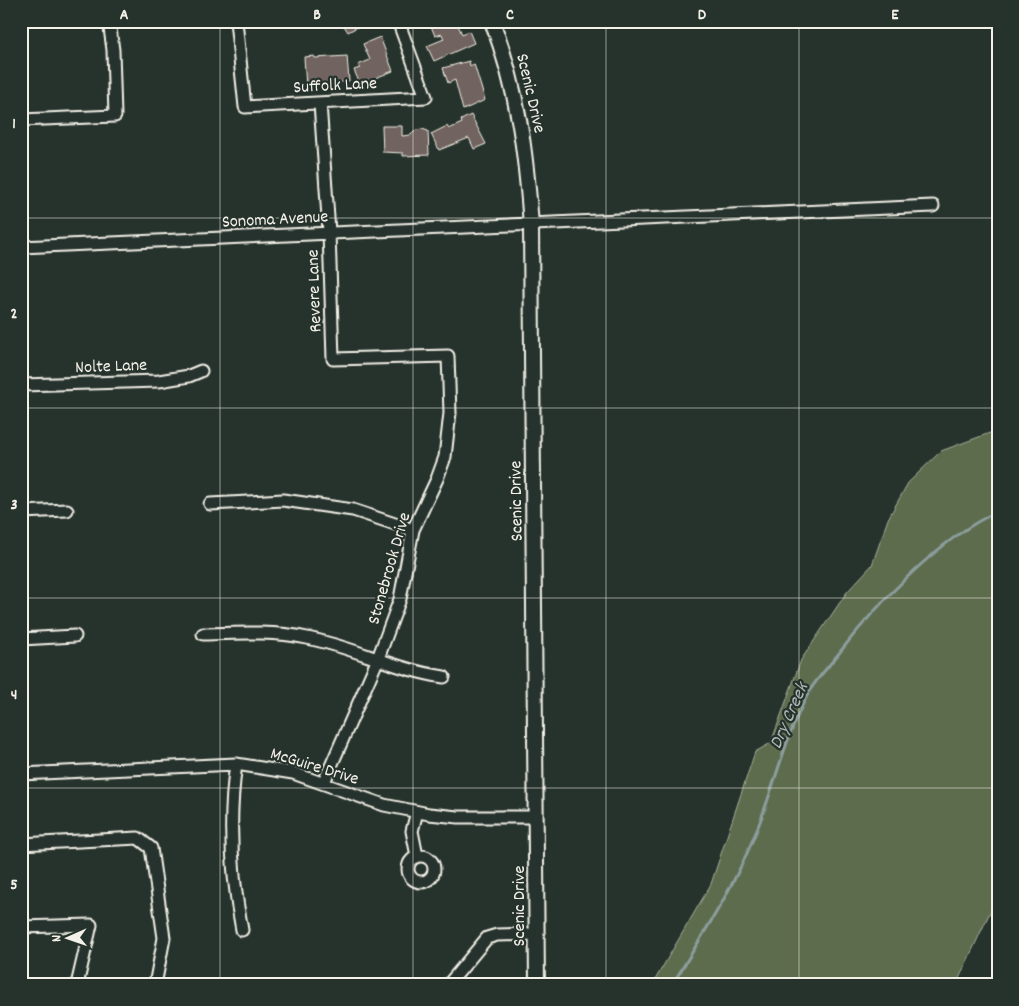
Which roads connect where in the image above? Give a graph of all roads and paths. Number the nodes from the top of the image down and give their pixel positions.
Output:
1 (109, 21) edge
2 (236, 21) edge
3 (398, 21) edge
4 (492, 21) edge
5 (320, 103) junction
6 (21, 120) edge
7 (933, 206) dead end
8 (531, 226) junction
9 (329, 232) junction
10 (21, 247) edge
11 (448, 356) joint
12 (201, 372) dead end
13 (21, 385) edge
14 (210, 504) dead end
15 (67, 510) dead end
16 (21, 512) edge
17 (413, 530) junction
18 (203, 634) dead end
19 (75, 636) dead end
20 (21, 639) edge
21 (377, 661) junction
22 (444, 677) dead end
23 (236, 764) junction
24 (21, 774) edge
25 (324, 782) junction
26 (417, 812) junction
27 (536, 817) junction
28 (21, 844) edge
29 (417, 856) dead end
30 (21, 928) edge
31 (242, 930) dead end
32 (538, 934) junction
33 (78, 985) edge
34 (155, 985) edge
35 (448, 985) edge
36 (537, 985) edge

1 - 6 street
2 - 5 street, Suffolk Lane
3 - 5 street, Suffolk Lane
4 - 8 main road, Scenic Drive
5 - 9 street, Revere Lane
7 - 8 street, Sonoma Avenue
8 - 9 street, Sonoma Avenue
8 - 27 main road, Scenic Drive
9 - 10 street, Sonoma Avenue
9 - 11 street, Revere Lane
11 - 17 street, Stonebrook Drive
12 - 13 street, Nolte Lane
14 - 17 street
15 - 16 street
17 - 21 street, Stonebrook Drive
18 - 21 street
19 - 20 street
21 - 22 street
21 - 25 street, Stonebrook Drive
23 - 24 street, McGuire Drive
23 - 25 street, McGuire Drive
23 - 31 street
25 - 26 street, McGuire Drive
26 - 27 street, McGuire Drive
26 - 29 street
27 - 32 main road, Scenic Drive
28 - 34 street
30 - 33 street
32 - 35 street
32 - 36 main road, Scenic Drive

